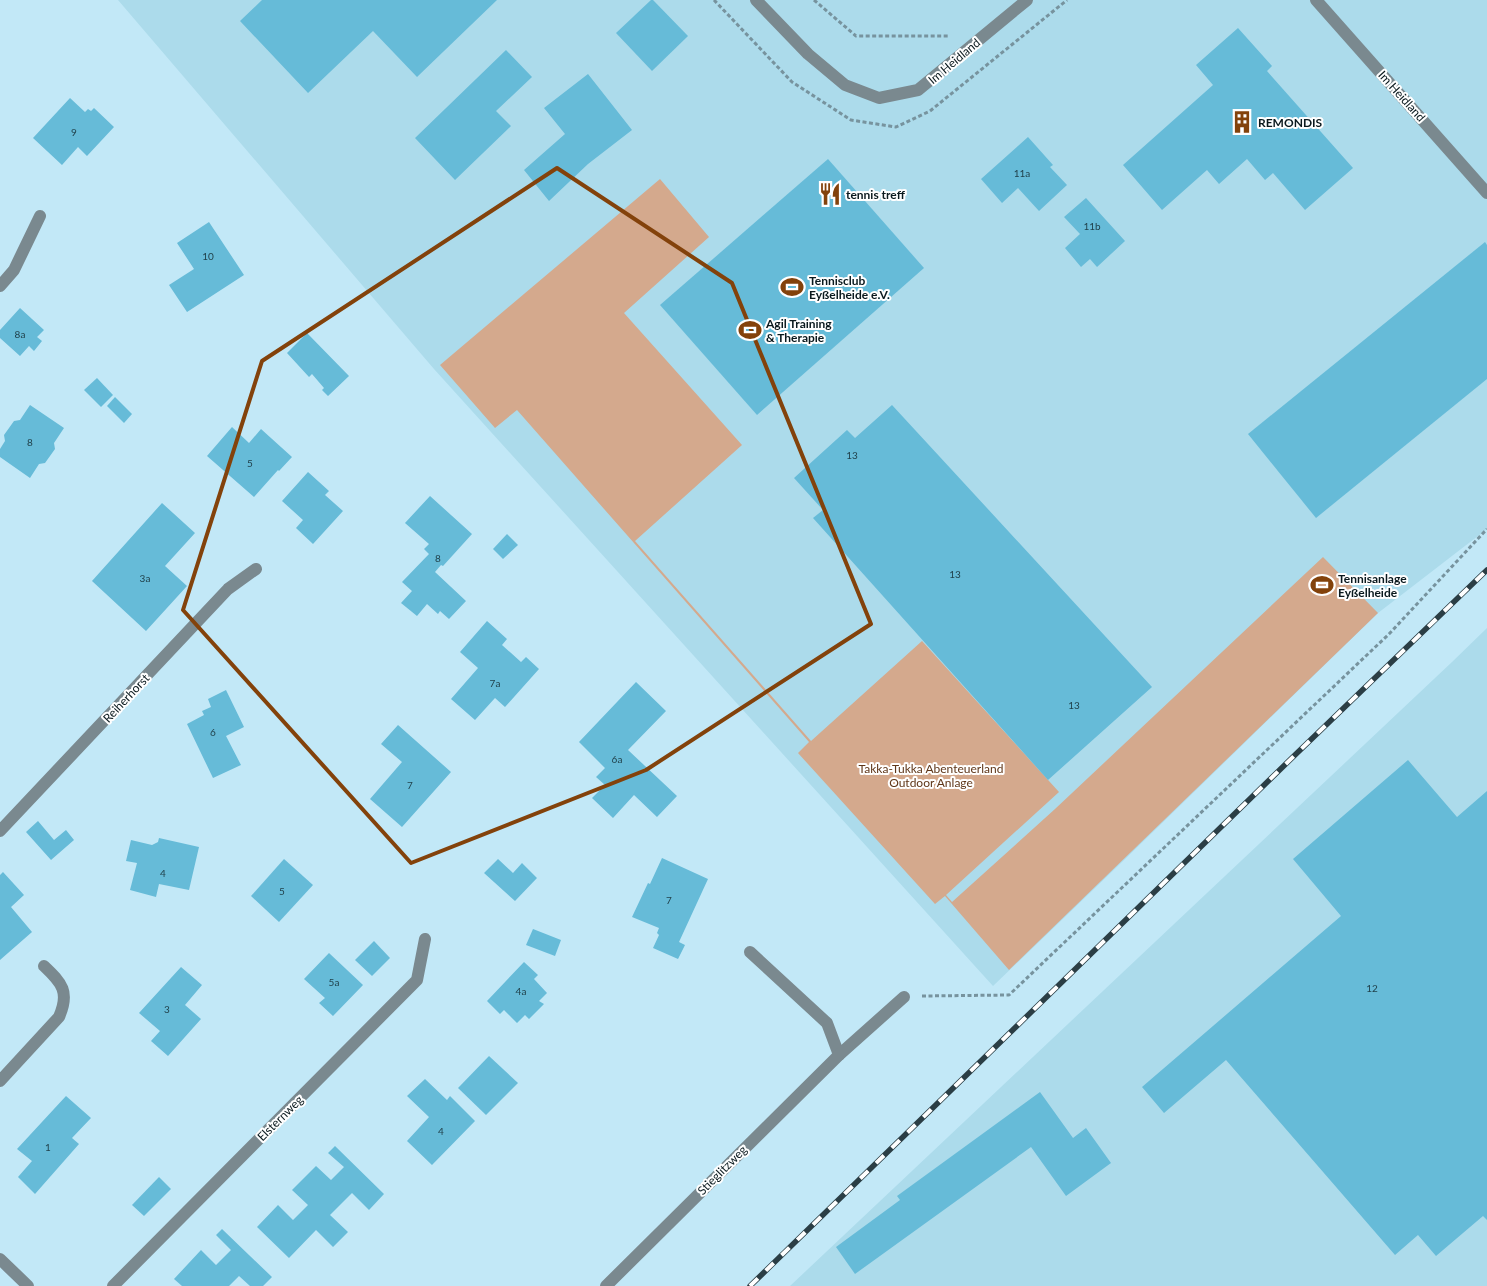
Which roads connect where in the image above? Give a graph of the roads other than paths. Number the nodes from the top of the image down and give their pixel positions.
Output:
1 (756, 0) edge
2 (1027, 0) edge
3 (1316, 0) edge
4 (1487, 193) edge
5 (40, 216) dead end
6 (0, 286) edge
7 (256, 569) dead end
8 (0, 831) edge
9 (426, 939) dead end
10 (750, 952) dead end
11 (44, 966) dead end
12 (904, 997) road end
13 (838, 1055) junction
14 (0, 1081) edge
15 (0, 1259) edge
16 (28, 1286) edge
17 (114, 1286) edge
18 (606, 1286) edge

1 - 2 street, Im Heidland
3 - 4 street, Im Heidland
5 - 6 street
7 - 8 street, Reiherhorst
9 - 17 street, Elsternweg
10 - 13 street
11 - 14 street
12 - 13 street, Stieglitzweg
13 - 18 street, Stieglitzweg
15 - 16 street

